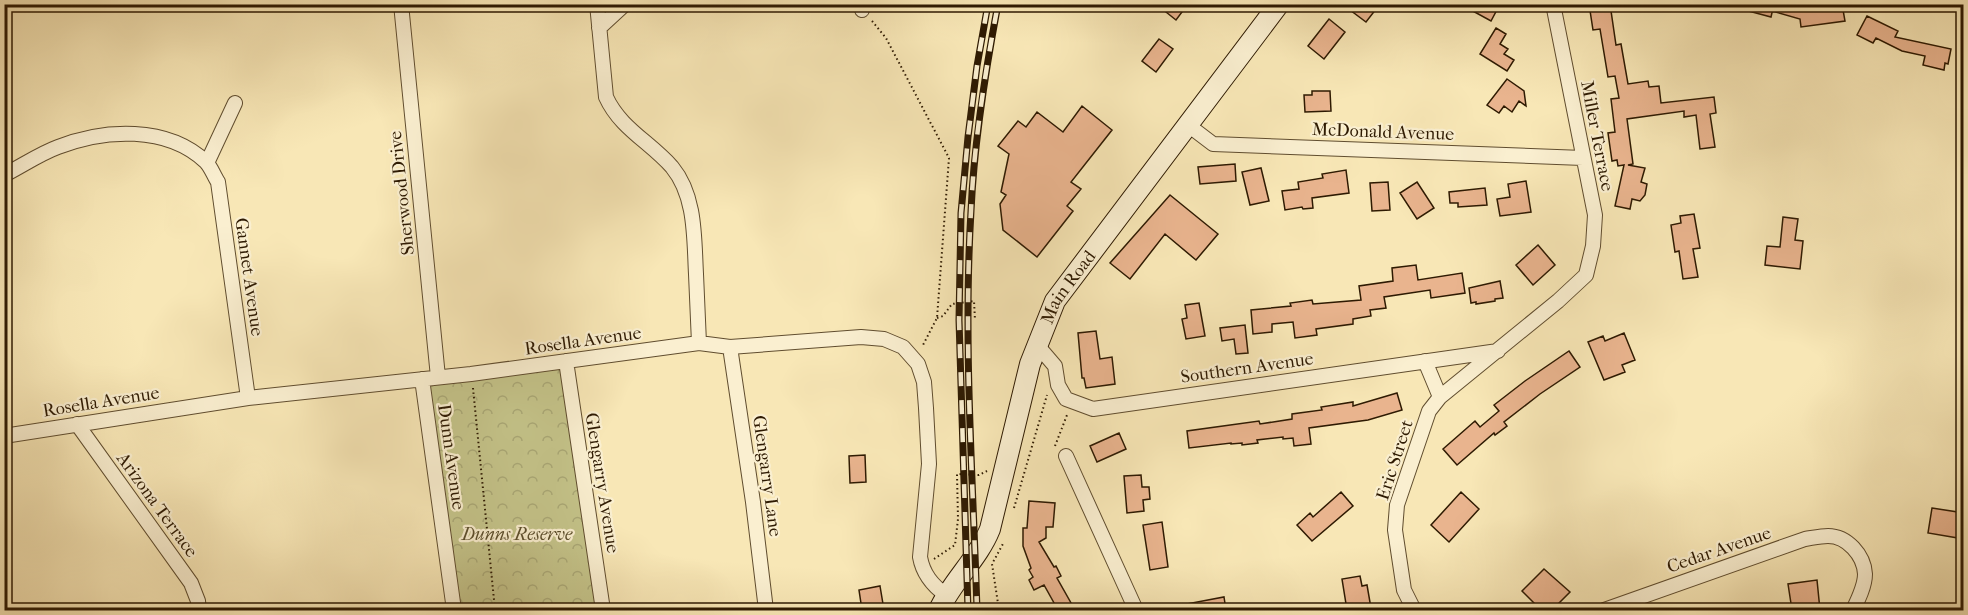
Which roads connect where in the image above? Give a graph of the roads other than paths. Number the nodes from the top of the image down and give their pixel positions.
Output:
1 (401, 4) edge
2 (597, 4) edge
3 (625, 4) edge
4 (1279, 4) edge
5 (1553, 4) edge
6 (599, 28) junction
7 (236, 103) dead end
8 (1188, 125) junction
9 (1583, 158) junction
10 (207, 163) junction
11 (4, 175) edge
12 (699, 343) junction
13 (1037, 345) junction
14 (730, 347) junction
15 (1498, 351) junction
16 (1425, 361) junction
17 (566, 362) junction
18 (438, 377) junction
19 (422, 379) junction
20 (1440, 397) junction
21 (248, 398) junction
22 (76, 424) junction
23 (4, 436) edge
24 (1066, 456) road end
25 (942, 603) edge
26 (199, 610) edge
27 (454, 610) edge
28 (603, 610) edge
29 (766, 610) edge
30 (1136, 610) edge
31 (1414, 610) edge
32 (1604, 610) edge
33 (1853, 610) edge

1 - 18 street, Sherwood Drive
2 - 6 street
3 - 6 street
4 - 8 main road, Main Road
5 - 9 street, Miller Terrace
6 - 12 street
7 - 10 street
8 - 9 street, McDonald Avenue
8 - 13 main road, Main Road
9 - 15 street, Miller Terrace
10 - 11 street
10 - 21 street, Gannet Avenue
12 - 14 street, Rosella Avenue
12 - 17 street, Rosella Avenue
13 - 16 street, Southern Avenue
13 - 25 main road, Main Road
14 - 25 street, Rosella Avenue
14 - 29 street, Glengarry Lane
15 - 16 street, Southern Avenue
15 - 20 street
16 - 20 street
17 - 18 street, Rosella Avenue
17 - 28 street, Glengarry Avenue
18 - 19 street, Rosella Avenue
19 - 21 street, Rosella Avenue
19 - 27 street, Dunn Avenue
20 - 31 street, Eric Street
21 - 22 street, Rosella Avenue
22 - 23 street, Rosella Avenue
22 - 26 street, Arizona Terrace
24 - 30 street
32 - 33 street, Cedar Avenue

